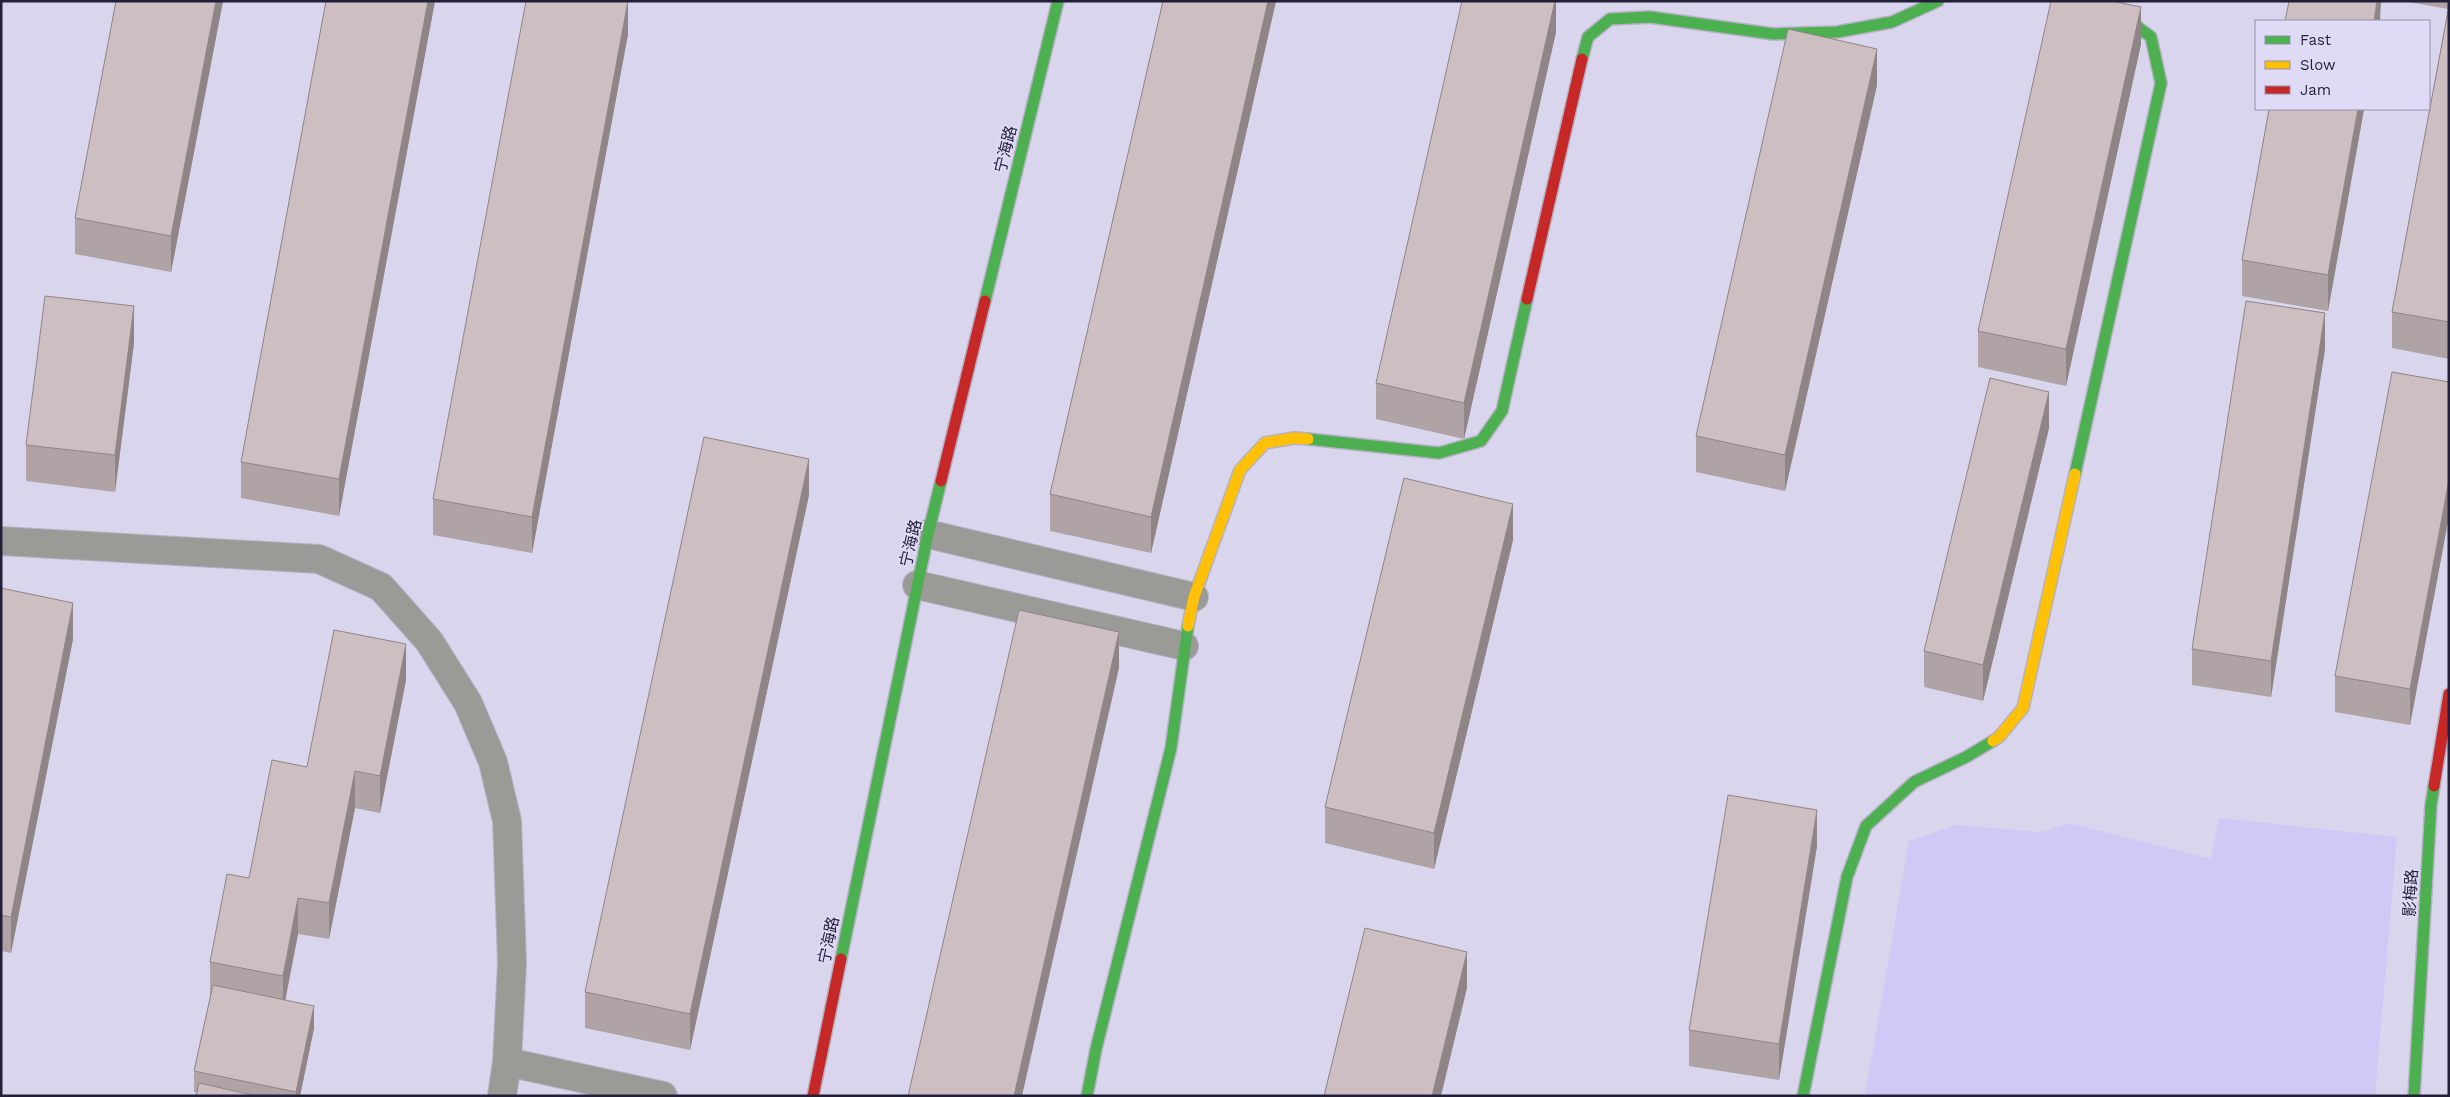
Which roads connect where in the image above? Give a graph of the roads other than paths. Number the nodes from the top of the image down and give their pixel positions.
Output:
1 (1058, 1) edge
2 (1938, 1) edge
3 (2058, 1) edge
4 (928, 534) junction
5 (1, 540) edge
6 (917, 585) junction
7 (1194, 597) junction
8 (1184, 646) junction
9 (2449, 694) edge
10 (507, 1062) junction
11 (502, 1096) edge
12 (663, 1096) edge
13 (813, 1096) edge
14 (1087, 1096) edge
15 (1803, 1096) edge
16 (2414, 1096) edge

1 - 4 street, 宁海路
2 - 7 street
3 - 15 street
4 - 6 street, 宁海路
4 - 7 street
5 - 10 street
6 - 8 street
6 - 13 street, 宁海路
7 - 8 street
8 - 14 street
9 - 16 street, 影梅路
10 - 11 street
10 - 12 street

